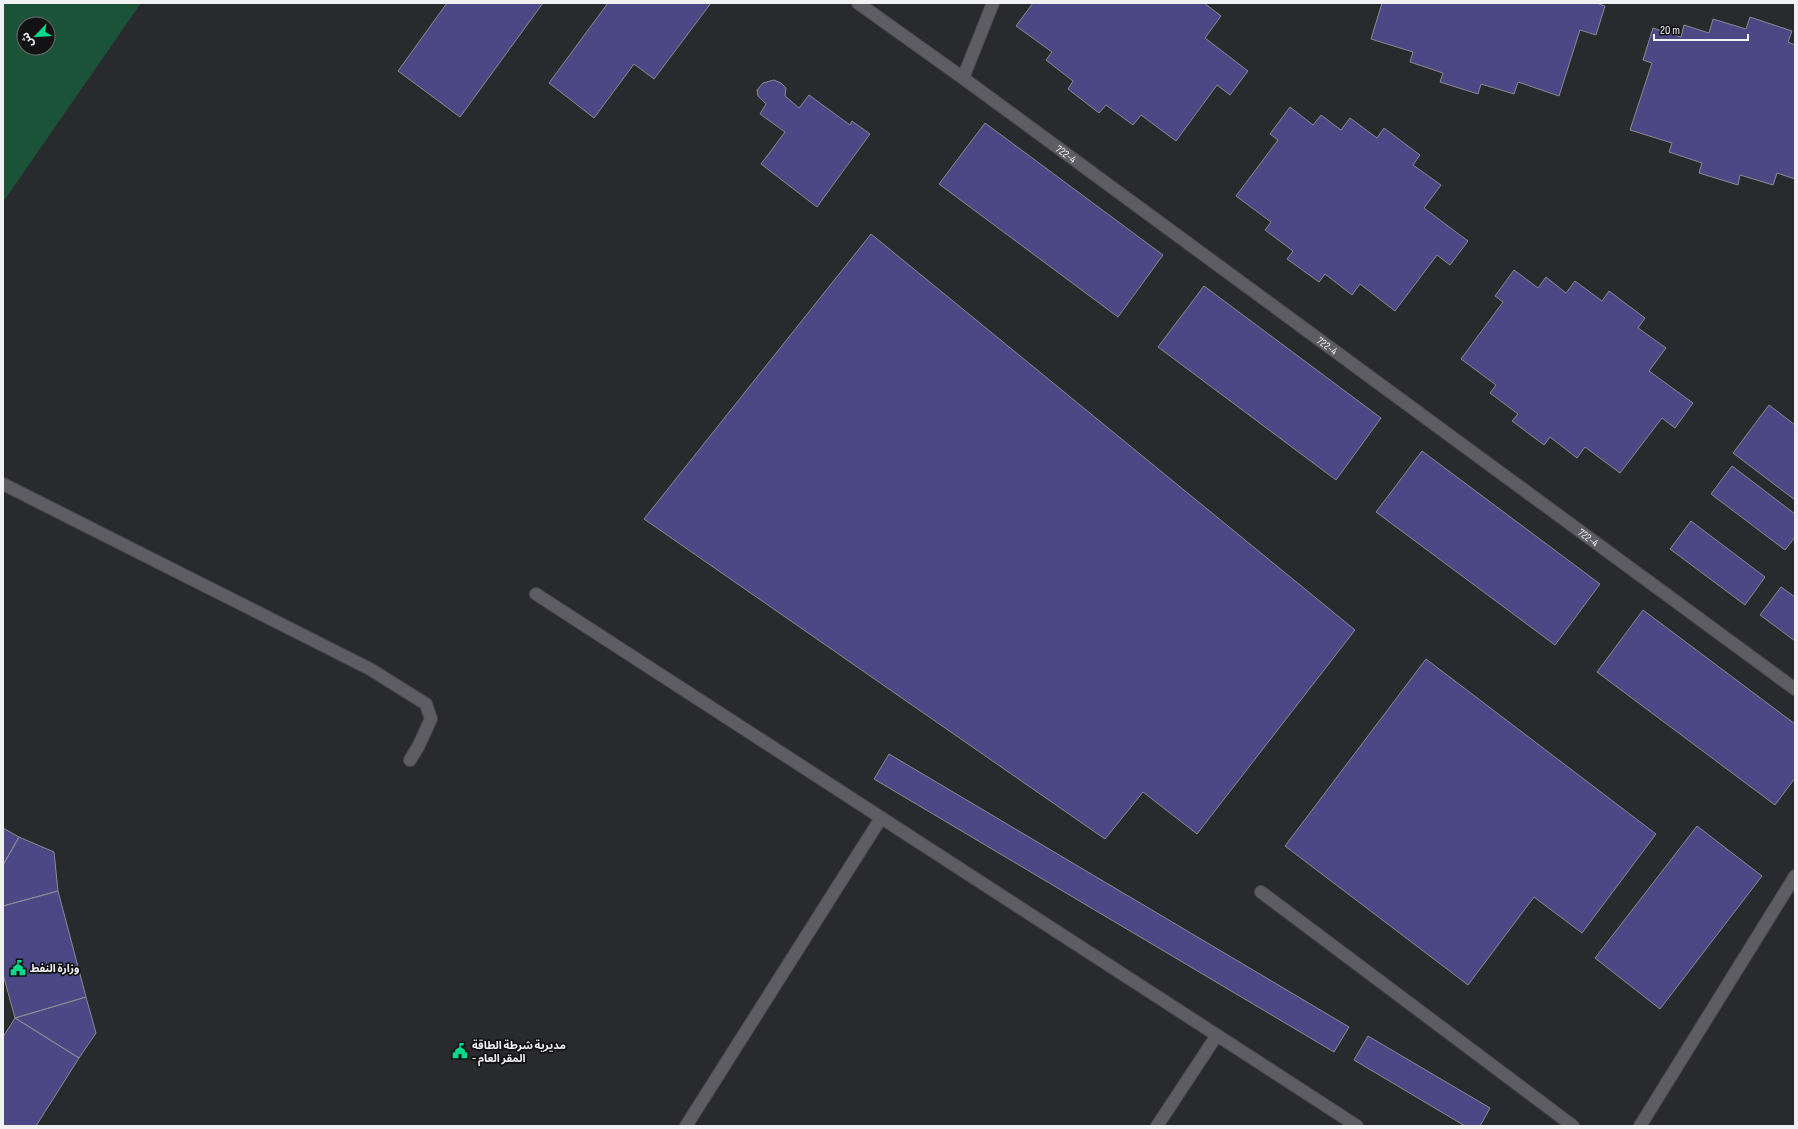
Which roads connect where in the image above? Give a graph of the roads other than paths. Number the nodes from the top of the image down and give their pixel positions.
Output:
1 (858, 3) edge
2 (993, 3) edge
3 (963, 78) junction
4 (3, 484) edge
5 (536, 594) dead end
6 (1795, 689) edge
7 (410, 760) dead end
8 (881, 818) junction
9 (1795, 876) edge
10 (1261, 892) dead end
11 (1217, 1035) junction
12 (686, 1126) edge
13 (1157, 1126) edge
14 (1357, 1126) edge
15 (1573, 1126) edge
16 (1640, 1126) edge

1 - 3 street, 722-4
2 - 3 street
3 - 6 street, 722-4
4 - 7 street
5 - 8 street
8 - 11 street
8 - 12 street
9 - 16 street
10 - 15 street
11 - 13 street
11 - 14 street

